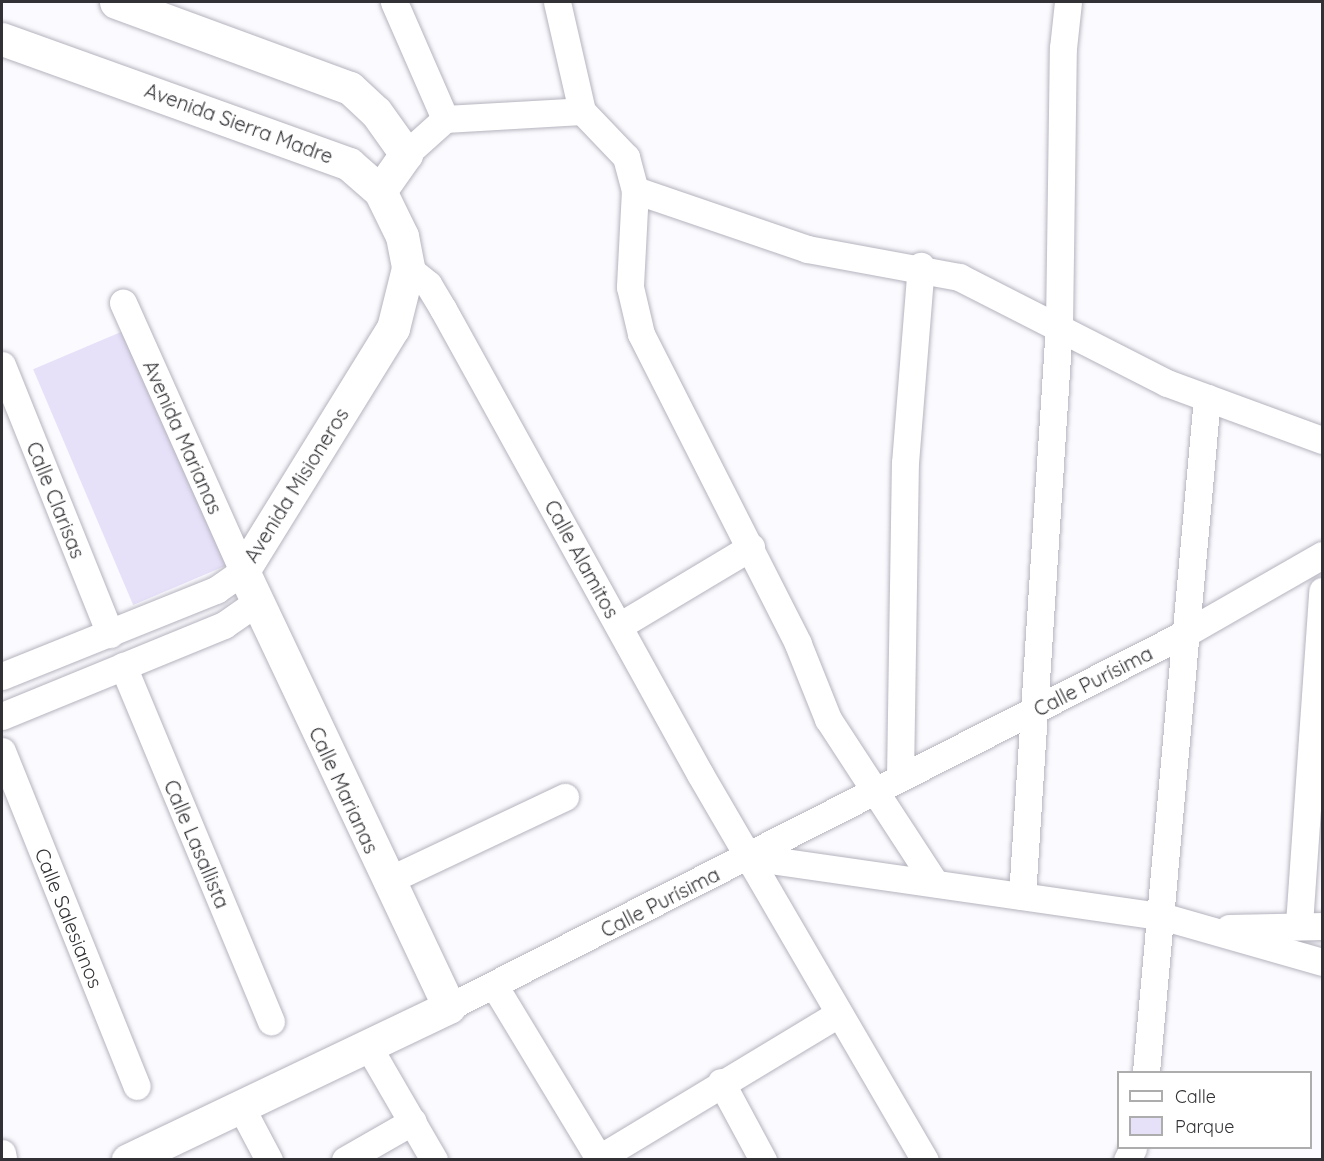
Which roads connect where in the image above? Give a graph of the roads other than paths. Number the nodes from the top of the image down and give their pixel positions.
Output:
1 (116, 2) edge
2 (394, 2) edge
3 (557, 2) edge
4 (1068, 2) edge
5 (2, 39) edge
6 (582, 111) junction
7 (445, 119) junction
8 (406, 154) junction
9 (635, 190) junction
10 (380, 191) junction
11 (921, 266) junction
12 (408, 268) junction
13 (123, 303) dead end
14 (1059, 326) junction
15 (2, 365) edge
16 (1208, 398) junction
17 (1323, 440) edge
18 (751, 547) junction
19 (1323, 555) edge
20 (243, 570) junction
21 (1323, 591) edge
22 (257, 602) junction
23 (619, 626) junction
24 (1186, 633) junction
25 (110, 634) junction
26 (123, 666) junction
27 (2, 676) edge
28 (1036, 710) junction
29 (2, 716) edge
30 (2, 751) edge
31 (900, 777) junction
32 (873, 791) junction
33 (566, 797) dead end
34 (750, 857) junction
35 (387, 881) junction
36 (935, 883) junction
37 (1022, 896) junction
38 (1161, 916) junction
39 (1311, 925) edge
40 (1209, 929) junction
41 (1323, 962) edge
42 (494, 985) junction
43 (449, 1007) junction
44 (838, 1014) junction
45 (270, 1021) dead end
46 (368, 1046) junction
47 (1146, 1071) edge
48 (721, 1082) junction
49 (137, 1086) dead end
50 (241, 1107) junction
51 (413, 1121) junction
52 (160, 1150) edge
53 (598, 1159) edge
54 (128, 1160) edge
55 (269, 1160) edge
56 (345, 1160) edge
57 (434, 1160) edge
58 (763, 1160) edge
59 (925, 1160) edge

1 - 8 street
2 - 7 street
3 - 6 street
4 - 14 street
5 - 10 street, Avenida Sierra Madre
6 - 7 street
6 - 9 street
7 - 8 street
8 - 10 street
9 - 11 street
9 - 18 street
10 - 12 street, Avenida Misioneros
11 - 14 street
11 - 31 street
12 - 20 street, Avenida Misioneros
12 - 23 street, Calle Alamitos
13 - 20 street, Avenida Marianas
14 - 16 street
14 - 28 street
15 - 25 street, Calle Clarisas
16 - 17 street
16 - 24 street
18 - 23 street
18 - 32 street
19 - 24 street, Calle Purísima
20 - 22 street, Calle Marianas
20 - 25 street, Avenida Misioneros
21 - 39 street
22 - 26 street
22 - 35 street, Calle Marianas
23 - 34 street, Calle Alamitos
24 - 28 street, Calle Purísima
24 - 38 street
25 - 27 street, Avenida Misioneros
26 - 29 street
26 - 45 street, Calle Lasallista
28 - 31 street, Calle Purísima
28 - 37 street
30 - 49 street, Calle Salesianos
31 - 32 street, Calle Purísima
32 - 34 street, Calle Purísima
32 - 36 street
33 - 35 street
34 - 36 street
34 - 42 street, Calle Purísima
34 - 44 street, Calle Alamitos
35 - 43 street, Calle Marianas
36 - 37 street
37 - 38 street
38 - 40 street
38 - 47 street
39 - 40 street
40 - 41 street
42 - 43 street, Calle Purísima
42 - 53 street
43 - 46 street, Calle Purísima
44 - 48 street
44 - 59 street, Calle Alamitos
46 - 50 street, Calle Purísima
46 - 51 street
48 - 53 street
48 - 58 street
50 - 52 street, Calle Purísima
50 - 55 street
51 - 56 street
51 - 57 street
52 - 54 street, Calle Purísima

